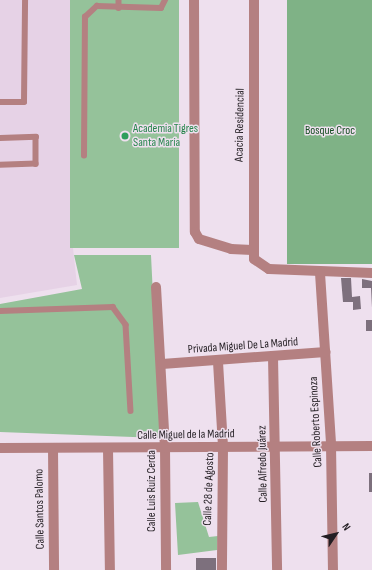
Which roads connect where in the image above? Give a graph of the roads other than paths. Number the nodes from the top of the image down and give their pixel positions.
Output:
1 (25, 0) edge
2 (119, 0) edge
3 (165, 0) edge
4 (194, 0) edge
5 (254, 0) edge
6 (119, 8) junction
7 (0, 102) edge
8 (0, 138) edge
9 (84, 156) dead end
10 (0, 165) edge
11 (252, 250) junction
12 (320, 273) junction
13 (372, 273) edge
14 (156, 287) dead end
15 (0, 311) edge
16 (326, 352) junction
17 (273, 357) junction
18 (218, 362) junction
19 (162, 364) junction
20 (131, 411) dead end
21 (331, 445) junction
22 (372, 446) edge
23 (165, 447) junction
24 (224, 447) junction
25 (0, 448) edge
26 (53, 448) junction
27 (276, 448) junction
28 (108, 449) junction
29 (54, 570) edge
30 (110, 570) edge
31 (166, 570) edge
32 (222, 570) edge
33 (277, 570) edge
34 (333, 570) edge

1 - 7 lane
2 - 6 lane
3 - 6 lane
4 - 11 street
5 - 11 street, Acacia Residencial
6 - 9 lane
8 - 10 lane
11 - 12 street
12 - 13 street
12 - 16 street, Calle Roberto Espinoza
14 - 19 street, Calle Luis Ruíz Cerda
15 - 20 lane
16 - 17 street, Privada Miguel De La Madrid
16 - 21 street, Calle Roberto Espinoza
17 - 18 street, Privada Miguel De La Madrid
17 - 27 street, Calle Alfredo Juárez
18 - 19 street, Privada Miguel De La Madrid
18 - 24 street, Calle 28 de Agosto
19 - 23 street, Calle Luis Ruíz Cerda
21 - 22 street, Calle Miguel de la Madrid
21 - 27 street, Calle Miguel de la Madrid
21 - 34 street, Calle Roberto Espinoza
23 - 24 street, Calle Miguel de la Madrid
23 - 28 street, Calle Miguel de la Madrid
23 - 31 street, Calle Luis Ruíz Cerda
24 - 27 street, Calle Miguel de la Madrid
24 - 32 street, Calle 28 de Agosto
25 - 26 street, Calle Miguel de la Madrid
26 - 28 street, Calle Miguel de la Madrid
26 - 29 street, Calle Santos Palomo
27 - 33 street, Calle Alfredo Juárez
28 - 30 street

